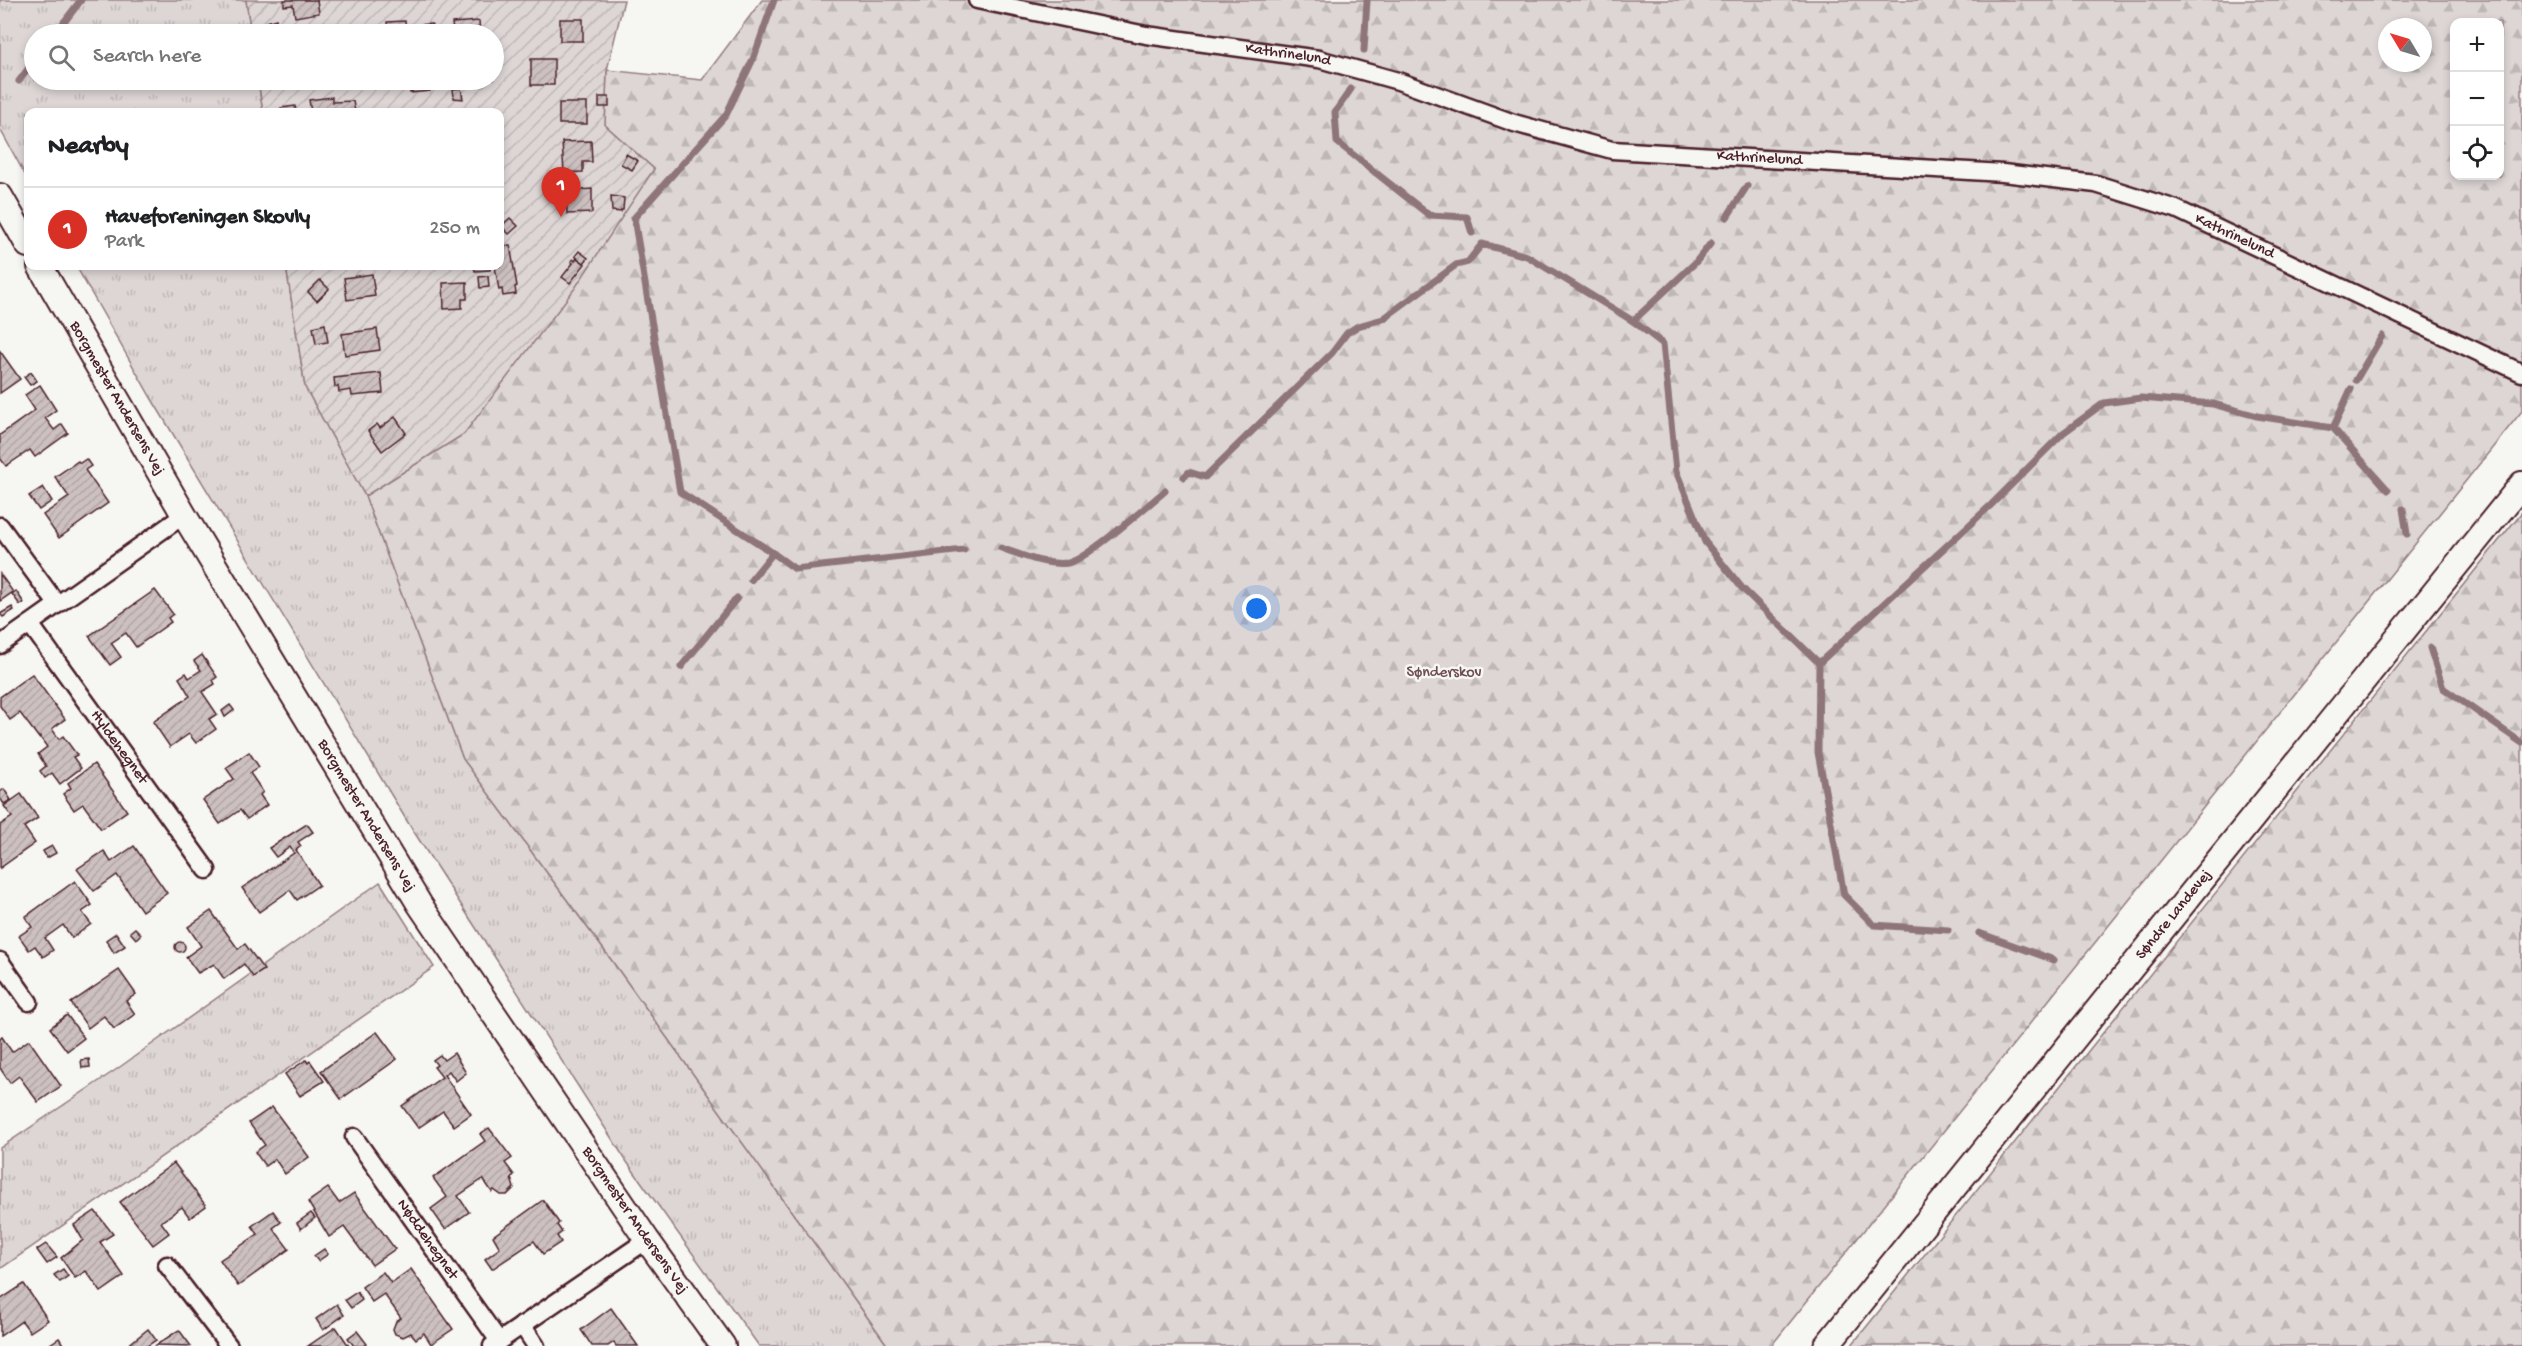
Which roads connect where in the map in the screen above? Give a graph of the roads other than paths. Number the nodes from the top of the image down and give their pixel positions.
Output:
1 (977, 0) edge
2 (0, 196) edge
3 (24, 238) edge
4 (42, 270) edge
5 (2522, 373) edge
6 (2522, 484) edge
7 (184, 515) junction
8 (0, 526) edge
9 (57, 604) junction
10 (30, 624) junction
11 (0, 645) edge
12 (207, 870) dead end
13 (0, 961) edge
14 (29, 1002) dead end
15 (354, 1137) dead end
16 (647, 1240) junction
17 (167, 1265) dead end
18 (522, 1325) junction
19 (496, 1344) edge
20 (229, 1346) edge
21 (536, 1346) edge
22 (723, 1346) edge
23 (1826, 1346) edge

1 - 5 street, Kathrinelund
2 - 3 street
4 - 7 street, Borgmester Andersens Vej
6 - 23 street, Søndre Landevej
7 - 9 street
7 - 16 street, Borgmester Andersens Vej
8 - 9 street
9 - 10 street
10 - 11 street
10 - 12 street, Hyldehegnet
13 - 14 street
15 - 19 street, Nøddehegnet
16 - 18 street, Nøddehegnet
16 - 22 street, Borgmester Andersens Vej
17 - 20 street
18 - 19 street, Nøddehegnet
18 - 21 street

